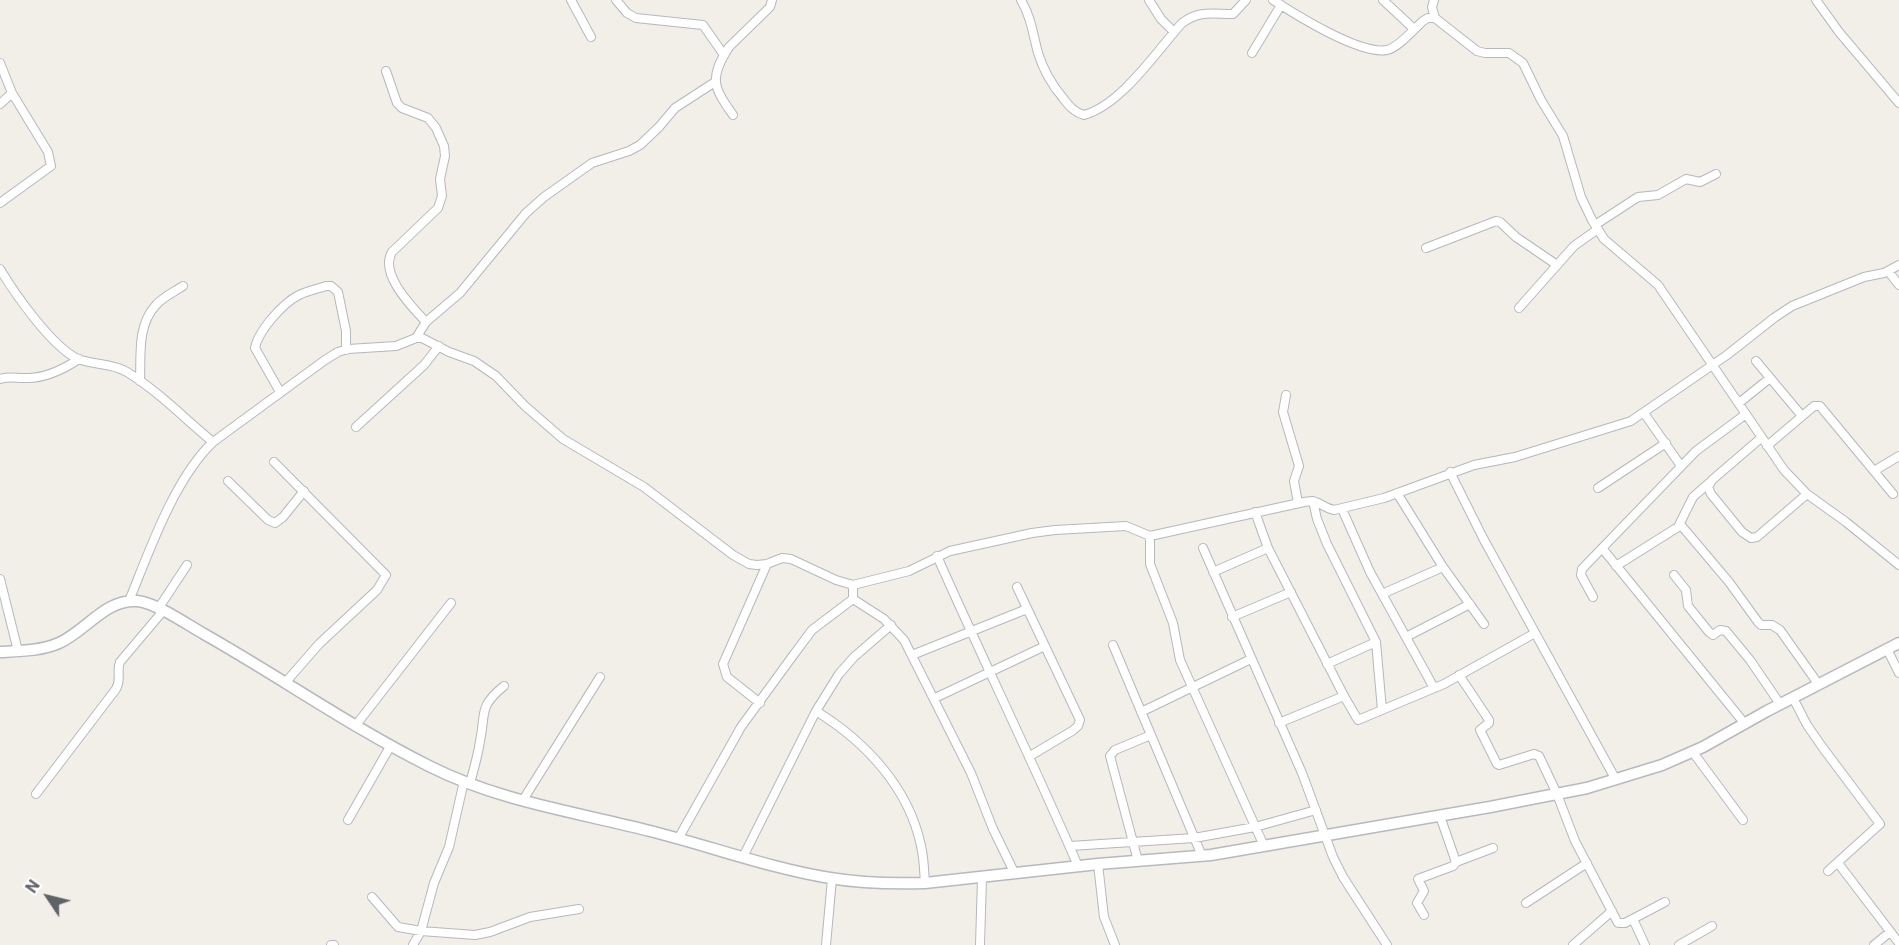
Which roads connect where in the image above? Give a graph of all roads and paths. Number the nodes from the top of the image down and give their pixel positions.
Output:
1 (571, 0) edge
2 (616, 0) edge
3 (772, 0) edge
4 (1021, 0) edge
5 (1149, 0) edge
6 (1246, 0) edge
7 (1273, 0) edge
8 (1383, 0) edge
9 (1434, 0) edge
10 (1816, 0) edge
11 (1281, 5) junction
12 (1435, 18) junction
13 (1414, 29) junction
14 (1174, 32) junction
15 (591, 37) dead end
16 (1252, 52) dead end
17 (724, 56) junction
18 (0, 63) edge
19 (386, 72) dead end
20 (715, 82) junction
21 (12, 93) junction
22 (1899, 103) edge
23 (0, 104) edge
24 (733, 115) dead end
25 (1716, 174) dead end
26 (0, 203) edge
27 (1597, 227) junction
28 (1426, 248) dead end
29 (1899, 265) edge
30 (1557, 266) junction
31 (0, 269) edge
32 (1888, 271) junction
33 (1899, 285) edge
34 (183, 286) dead end
35 (1520, 308) dead end
36 (426, 322) junction
37 (416, 338) junction
38 (439, 346) junction
39 (346, 350) junction
40 (79, 359) junction
41 (1756, 361) dead end
42 (1713, 365) junction
43 (1770, 378) junction
44 (0, 379) edge
45 (140, 381) junction
46 (280, 392) junction
47 (1286, 394) dead end
48 (1738, 404) junction
49 (1644, 413) junction
50 (1746, 414) junction
51 (1802, 416) junction
52 (356, 427) dead end
53 (1761, 438) junction
54 (213, 442) junction
55 (1666, 443) junction
56 (1767, 446) junction
57 (1899, 456) edge
58 (274, 462) dead end
59 (1681, 466) junction
60 (1874, 471) junction
61 (1450, 472) junction
62 (228, 481) dead end
63 (1709, 483) junction
64 (1598, 488) dead end
65 (304, 491) junction
66 (1397, 493) junction
67 (1808, 494) junction
68 (1893, 494) dead end
69 (1313, 501) junction
70 (1298, 503) junction
71 (1341, 509) junction
72 (1255, 512) junction
73 (1680, 524) junction
74 (1150, 536) junction
75 (1203, 548) dead end
76 (1268, 548) junction
77 (1602, 548) junction
78 (938, 556) junction
79 (767, 564) junction
80 (187, 565) dead end
81 (1899, 565) edge
82 (1616, 566) junction
83 (1443, 567) junction
84 (1213, 572) junction
85 (1674, 575) dead end
86 (0, 579) edge
87 (853, 585) junction
88 (1017, 587) dead end
89 (1291, 592) junction
90 (1382, 594) junction
91 (1593, 597) dead end
92 (854, 599) junction
93 (129, 602) junction
94 (451, 603) dead end
95 (1470, 604) junction
96 (1027, 609) junction
97 (160, 610) junction
98 (1232, 617) junction
99 (1484, 624) dead end
100 (891, 625) junction
101 (970, 631) junction
102 (1535, 633) junction
103 (1406, 637) junction
104 (1376, 642) junction
105 (1899, 643) edge
106 (1113, 645) dead end
107 (1046, 646) junction
108 (1887, 649) junction
109 (18, 651) junction
110 (0, 652) edge
111 (912, 655) junction
112 (1251, 660) junction
113 (1327, 664) junction
114 (990, 672) junction
115 (1899, 673) edge
116 (1460, 675) junction
117 (600, 677) dead end
118 (285, 682) junction
119 (1819, 685) junction
120 (504, 686) dead end
121 (1193, 687) junction
122 (1434, 688) junction
123 (1344, 696) junction
124 (935, 698) junction
125 (1793, 698) junction
126 (760, 703) junction
127 (1780, 704) junction
128 (1382, 710) junction
129 (816, 711) junction
130 (1142, 712) junction
131 (1279, 723) junction
132 (1745, 724) junction
133 (356, 726) junction
134 (1151, 735) junction
135 (391, 745) junction
136 (1692, 752) junction
137 (1030, 756) junction
138 (1616, 780) junction
139 (467, 782) junction
140 (36, 794) dead end
141 (1557, 794) junction
142 (523, 800) junction
143 (1316, 810) junction
144 (1440, 816) junction
145 (348, 820) dead end
146 (1743, 820) dead end
147 (1255, 827) junction
148 (1324, 836) junction
149 (1194, 838) junction
150 (678, 839) junction
151 (1133, 843) junction
152 (1070, 846) junction
153 (1264, 846) junction
154 (1493, 848) dead end
155 (1202, 856) junction
156 (743, 857) junction
157 (1138, 861) junction
158 (1456, 862) junction
159 (1838, 862) junction
160 (1587, 863) junction
161 (1098, 864) junction
162 (1078, 866) junction
163 (1828, 872) dead end
164 (1015, 874) junction
165 (982, 878) junction
166 (832, 879) junction
167 (925, 883) junction
168 (372, 897) dead end
169 (1665, 902) dead end
170 (1526, 903) dead end
171 (579, 909) dead end
172 (1612, 910) junction
173 (1424, 915) dead end
174 (1633, 919) junction
175 (1712, 926) dead end
176 (421, 931) junction
177 (1890, 932) junction
178 (1899, 943) edge
179 (413, 945) edge
180 (826, 945) edge
181 (980, 945) edge
182 (1115, 945) edge
183 (1387, 945) edge
184 (1573, 945) edge
185 (1645, 945) edge
186 (1679, 945) edge
187 (1874, 945) edge

1 - 15 street
2 - 17 street
3 - 17 street
4 - 14 street
5 - 14 street
6 - 14 street
7 - 11 street
8 - 13 street
9 - 12 street
10 - 22 street
11 - 13 street
11 - 16 street
12 - 13 street
12 - 27 street
17 - 20 street
18 - 21 street
19 - 36 street
20 - 24 street
20 - 36 street
21 - 23 street
21 - 26 street
25 - 27 street
27 - 30 street
27 - 42 street
28 - 30 street
29 - 32 street
30 - 35 street
31 - 40 street
32 - 33 street
32 - 42 street
34 - 45 street
36 - 37 street
37 - 38 street
37 - 39 street
38 - 52 street
38 - 79 street
39 - 46 street
39 - 46 street
40 - 44 street
40 - 45 street
41 - 43 street
42 - 48 street
42 - 49 street
43 - 48 street
43 - 51 street
45 - 54 street
46 - 54 street
47 - 70 street
48 - 50 street
49 - 55 street
49 - 61 street
50 - 53 street
50 - 59 street
51 - 56 street
51 - 60 street
53 - 56 street
53 - 63 street
54 - 93 street
55 - 59 street
55 - 64 street
56 - 67 street
57 - 60 street
58 - 65 street
59 - 77 street
60 - 68 street
61 - 66 street
61 - 102 street
62 - 65 street
63 - 67 street
63 - 73 street
65 - 118 street
66 - 71 street
66 - 83 street
67 - 81 street
69 - 70 street
69 - 71 street
69 - 104 street
70 - 72 street
71 - 90 street
72 - 74 street
72 - 76 street
73 - 82 street
73 - 119 street
74 - 78 street
74 - 121 street
75 - 84 street
76 - 84 street
76 - 89 street
77 - 82 street
77 - 91 street
78 - 87 street
78 - 101 street
79 - 87 street
79 - 126 street
80 - 97 street
82 - 132 street
83 - 90 street
83 - 95 street
84 - 98 street
85 - 127 street
86 - 109 street
87 - 92 street
88 - 96 street
89 - 98 street
89 - 113 street
90 - 103 street
92 - 100 street
92 - 126 street
93 - 97 street
93 - 109 street
94 - 133 street
95 - 99 street
95 - 103 street
96 - 101 street
96 - 107 street
97 - 118 street
97 - 140 street
98 - 112 street
100 - 111 street
100 - 129 street
101 - 111 street
101 - 114 street
102 - 116 street
102 - 138 street
103 - 122 street
104 - 113 street
104 - 128 street
105 - 108 street
106 - 130 street
107 - 114 street
107 - 137 street
108 - 115 street
108 - 119 street
109 - 110 street
111 - 124 street
112 - 121 street
112 - 131 street
113 - 123 street
114 - 124 street
114 - 137 street
116 - 122 street
116 - 141 street
117 - 142 street
118 - 133 street
119 - 125 street
120 - 139 street
121 - 130 street
121 - 147 street
122 - 128 street
123 - 128 street
123 - 131 street
124 - 164 street
125 - 127 street
125 - 159 street
126 - 150 street
127 - 132 street
129 - 156 street
129 - 167 street
130 - 134 street
131 - 143 street
132 - 136 street
133 - 135 street
134 - 149 street
134 - 151 street
135 - 139 street
135 - 145 street
136 - 138 street
136 - 146 street
137 - 152 street
138 - 141 street
139 - 142 street
139 - 176 street
141 - 144 street
141 - 160 street
142 - 150 street
143 - 147 street
143 - 148 street
144 - 148 street
144 - 158 street
147 - 149 street
147 - 153 street
148 - 153 street
148 - 183 street
149 - 151 street
149 - 155 street
150 - 156 street
151 - 152 street
151 - 157 street
152 - 162 street
153 - 155 street
154 - 158 street
155 - 157 street
156 - 166 street
157 - 161 street
158 - 173 street
159 - 163 street
159 - 177 street
160 - 170 street
160 - 172 street
161 - 162 street
161 - 182 street
162 - 164 street
164 - 165 street
165 - 167 street
165 - 181 street
166 - 167 street
166 - 180 street
168 - 176 street
169 - 174 street
171 - 176 street
172 - 174 street
172 - 184 street
174 - 185 street
175 - 186 street
176 - 179 street
177 - 178 street
177 - 187 street

